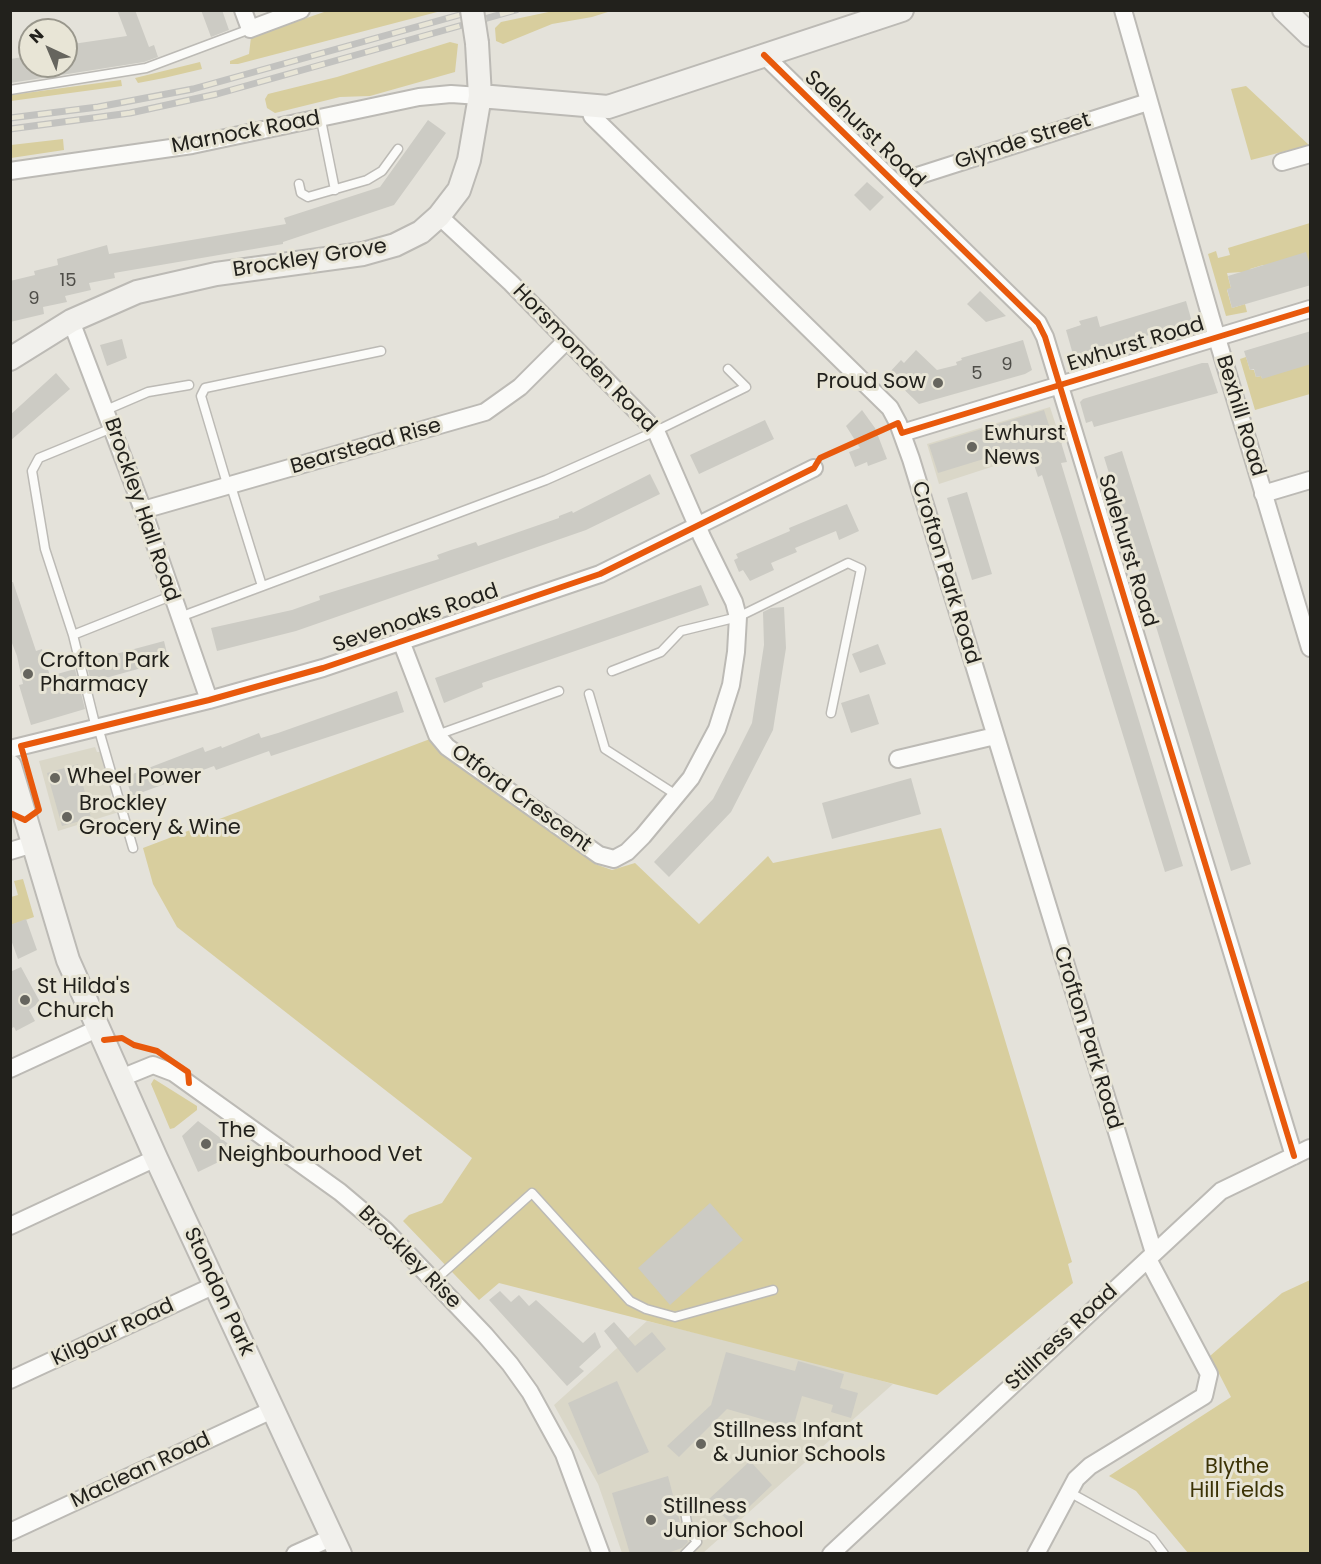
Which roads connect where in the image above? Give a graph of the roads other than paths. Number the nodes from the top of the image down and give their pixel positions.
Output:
1 (243, 10) edge
2 (301, 10) edge
3 (472, 10) edge
4 (902, 10) edge
5 (1123, 10) edge
6 (1284, 10) edge
7 (250, 29) junction
8 (1311, 35) edge
9 (764, 55) junction
10 (10, 90) edge
11 (480, 96) junction
12 (1148, 102) junction
13 (589, 106) junction
14 (321, 120) junction
15 (398, 149) dead end
16 (1311, 154) edge
17 (1282, 162) dead end
18 (10, 171) edge
19 (299, 184) dead end
20 (900, 189) junction
21 (335, 190) junction
22 (439, 216) junction
23 (1311, 309) edge
24 (71, 321) junction
25 (1216, 338) junction
26 (566, 341) junction
27 (381, 351) dead end
28 (10, 359) edge
29 (728, 369) dead end
30 (189, 385) dead end
31 (1060, 385) junction
32 (106, 410) junction
33 (112, 428) junction
34 (656, 431) junction
35 (902, 433) junction
36 (814, 468) dead end
37 (1311, 480) edge
38 (230, 487) junction
39 (1263, 494) junction
40 (143, 510) junction
41 (697, 526) junction
42 (262, 586) junction
43 (171, 596) junction
44 (179, 617) junction
45 (738, 617) junction
46 (73, 635) junction
47 (401, 641) junction
48 (1311, 648) edge
49 (612, 671) dead end
50 (559, 691) dead end
51 (589, 694) dead end
52 (209, 700) junction
53 (831, 713) dead end
54 (97, 727) junction
55 (437, 735) junction
56 (995, 736) junction
57 (10, 749) edge
58 (898, 759) dead end
59 (10, 766) edge
60 (678, 796) junction
61 (33, 844) junction
62 (133, 848) dead end
63 (10, 851) edge
64 (99, 1028) junction
65 (10, 1069) edge
66 (121, 1078) junction
67 (1311, 1148) edge
68 (1294, 1156) junction
69 (156, 1158) junction
70 (10, 1226) edge
71 (1151, 1256) junction
72 (434, 1281) junction
73 (215, 1286) junction
74 (773, 1290) dead end
75 (10, 1380) edge
76 (272, 1410) junction
77 (1068, 1491) junction
78 (686, 1512) dead end
79 (10, 1532) edge
80 (336, 1545) edge
81 (296, 1554) edge
82 (601, 1554) edge
83 (685, 1554) edge
84 (831, 1554) edge
85 (1036, 1554) edge
86 (1164, 1554) edge

1 - 7 street
2 - 7 street
3 - 11 street, Brockley Grove, bridge
4 - 9 street
5 - 12 street, Bexhill Road
6 - 8 street
7 - 10 lane
9 - 13 street
9 - 20 street, Salehurst Road
11 - 13 street
11 - 14 street, Marnock Road
11 - 22 street, Brockley Grove
12 - 20 street, Glynde Street
12 - 25 street, Bexhill Road
13 - 35 street, Crofton Park Road
14 - 18 street, Marnock Road
14 - 21 lane
15 - 21 lane
16 - 17 street
19 - 21 lane
20 - 31 street, Salehurst Road
22 - 24 street, Brockley Grove
22 - 26 street, Horsmonden Road
23 - 25 street, Ewhurst Road
24 - 28 street, Brockley Grove
24 - 32 street, Brockley Hall Road
25 - 31 street, Ewhurst Road
25 - 39 street, Bexhill Road
26 - 34 street, Horsmonden Road
26 - 38 street, Bearstead Rise
27 - 38 lane
29 - 34 lane
30 - 32 lane
31 - 35 street, Ewhurst Road
31 - 68 street, Salehurst Road
32 - 33 street, Brockley Hall Road
33 - 40 street, Brockley Hall Road
33 - 46 lane
34 - 41 street, Horsmonden Road
34 - 42 lane
35 - 56 street, Crofton Park Road
36 - 41 street, Sevenoaks Road
37 - 39 street
38 - 40 street, Bearstead Rise
38 - 42 lane
39 - 48 street, Bexhill Road
40 - 43 street, Brockley Hall Road
41 - 45 street, Otford Crescent
41 - 47 street, Sevenoaks Road
42 - 44 lane
43 - 44 street, Brockley Hall Road
43 - 46 lane
44 - 52 street, Brockley Hall Road
45 - 49 lane
45 - 53 lane
45 - 60 street, Otford Crescent
46 - 54 lane
47 - 52 street, Sevenoaks Road
47 - 55 street, Otford Crescent
50 - 55 lane
51 - 60 lane
52 - 54 street, Sevenoaks Road
54 - 57 street, Sevenoaks Road
54 - 62 lane
55 - 60 street, Otford Crescent
56 - 58 street
56 - 71 street, Crofton Park Road
59 - 61 street, Stondon Park
61 - 63 street
61 - 64 street, Stondon Park
64 - 65 street
64 - 66 street, Stondon Park
66 - 69 street, Stondon Park
66 - 72 street, Brockley Rise
67 - 68 street, Stillness Road
68 - 71 street, Stillness Road
69 - 70 street
69 - 73 street, Stondon Park
71 - 77 street, Crofton Park Road
71 - 84 street, Stillness Road
72 - 74 lane
72 - 82 street, Brockley Rise
73 - 75 street, Kilgour Road
73 - 76 street, Stondon Park
76 - 79 street, Maclean Road
76 - 80 street, Stondon Park
77 - 85 street, Crofton Park Road
77 - 86 lane
78 - 83 lane
80 - 81 street

